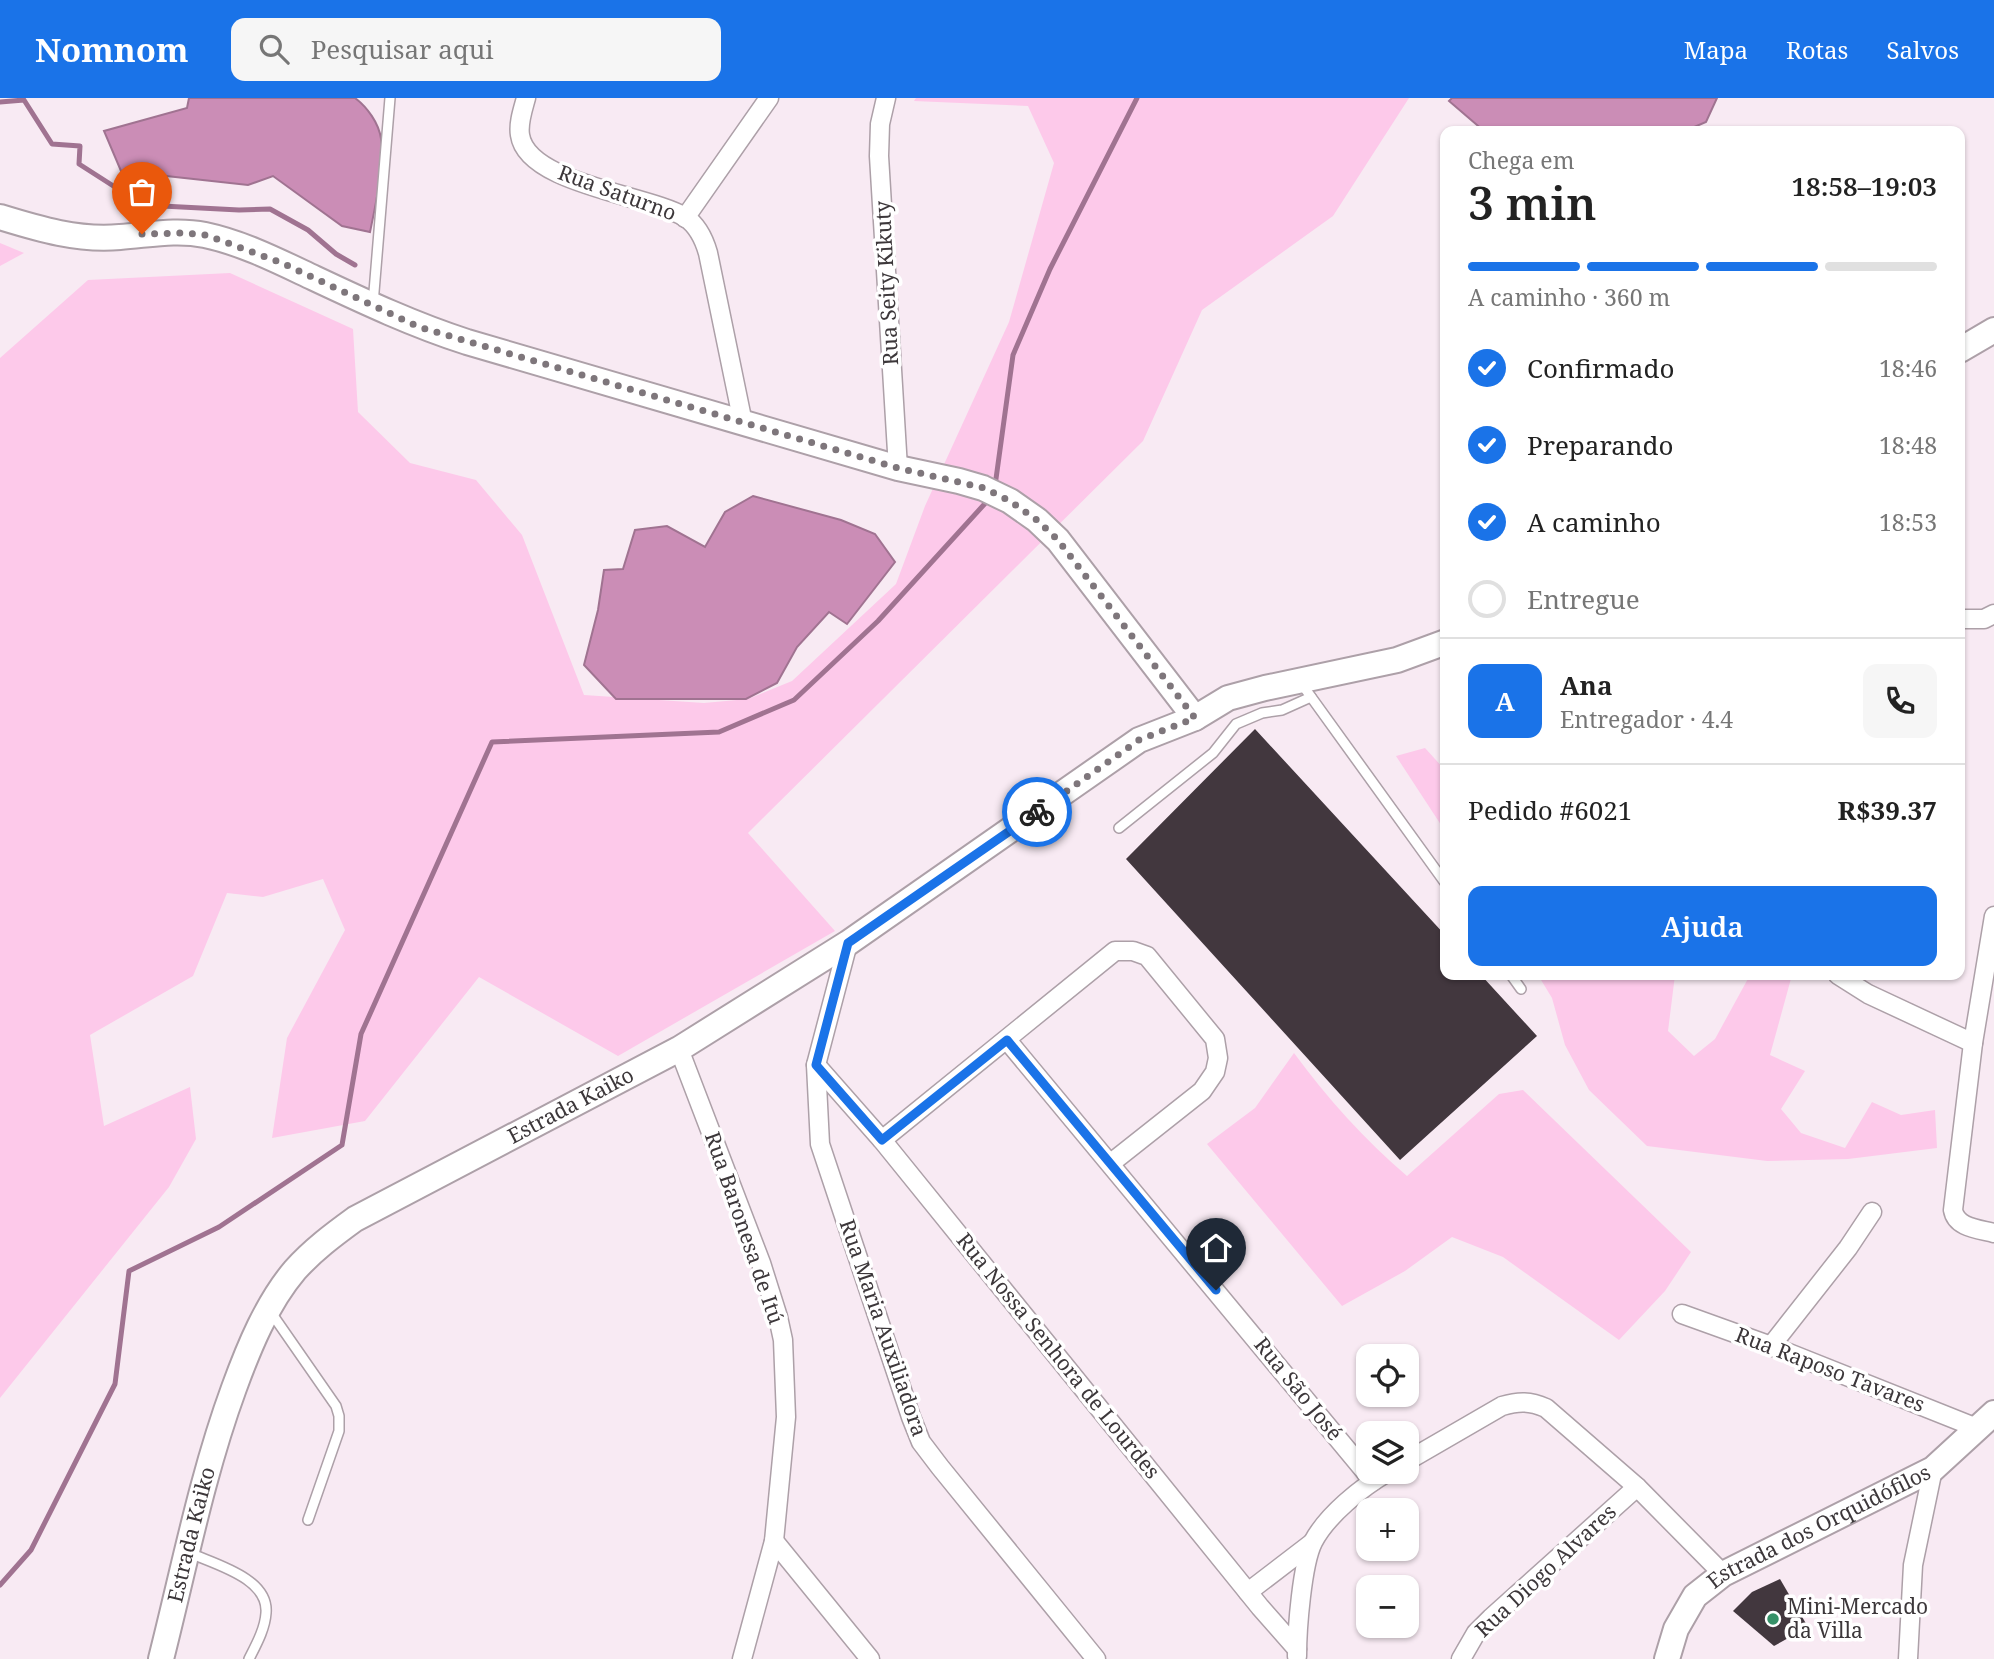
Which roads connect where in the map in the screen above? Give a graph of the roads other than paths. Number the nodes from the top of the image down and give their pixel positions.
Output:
1 (390, 98) edge
2 (526, 98) edge
3 (769, 98) edge
4 (886, 98) edge
5 (0, 217) edge
6 (685, 218) junction
7 (373, 306) junction
8 (1994, 330) edge
9 (1965, 347) edge
10 (743, 424) junction
11 (898, 468) junction
12 (1994, 614) edge
13 (1965, 619) edge
14 (1440, 644) edge
15 (1305, 690) junction
16 (1195, 718) junction
17 (1119, 828) dead end
18 (1440, 876) edge
19 (1994, 917) edge
20 (848, 943) junction
21 (1515, 980) edge
22 (1846, 980) edge
23 (1521, 989) dead end
24 (1007, 1040) junction
25 (1973, 1043) junction
26 (679, 1049) junction
27 (816, 1065) junction
28 (882, 1140) junction
29 (1111, 1163) junction
30 (1872, 1212) dead end
31 (1994, 1233) edge
32 (269, 1310) junction
33 (1682, 1314) dead end
34 (1771, 1346) junction
35 (1986, 1420) edge
36 (1356, 1448) edge
37 (1419, 1454) edge
38 (1933, 1469) junction
39 (1371, 1484) edge
40 (1637, 1487) junction
41 (308, 1520) dead end
42 (774, 1541) junction
43 (1312, 1543) junction
44 (188, 1552) junction
45 (1723, 1574) junction
46 (1248, 1592) junction
47 (1297, 1654) edge
48 (161, 1659) edge
49 (249, 1659) edge
50 (742, 1659) edge
51 (870, 1659) edge
52 (1096, 1659) edge
53 (1461, 1659) edge
54 (1667, 1659) edge
55 (1908, 1659) edge

1 - 7 lane
2 - 6 street, Rua Saturno
3 - 6 street
4 - 11 street, Rua Seity Kikuty
5 - 7 street
6 - 10 street
7 - 10 street
8 - 9 street
10 - 11 street
11 - 16 street
12 - 13 street
14 - 15 street, Estrada Kaiko
15 - 16 street, Estrada Kaiko
15 - 17 lane
15 - 18 lane
16 - 20 street, Estrada Kaiko
19 - 25 street
20 - 26 street, Estrada Kaiko
20 - 27 street, Rua Maria Auxiliadora
21 - 23 lane
22 - 25 street
24 - 28 street
24 - 29 street, Rua São José
24 - 29 street
25 - 31 street
26 - 32 street, Estrada Kaiko
26 - 42 street, Rua Baronesa de Itú
27 - 28 street, Rua Nossa Senhora de Lourdes
27 - 52 street, Rua Maria Auxiliadora
28 - 46 street, Rua Nossa Senhora de Lourdes
29 - 36 street, Rua São José
30 - 34 street
32 - 41 lane
32 - 44 street, Estrada Kaiko
33 - 34 street, Rua Raposo Tavares
34 - 35 street, Rua Raposo Tavares
35 - 38 street, Estrada dos Orquidófilos
37 - 40 street
38 - 45 street, Estrada dos Orquidófilos
38 - 55 street
39 - 43 street
40 - 45 street
40 - 53 street, Rua Diogo Alvares
42 - 50 street, Rua Baronesa de Itú
42 - 51 street
43 - 46 street
43 - 47 street
44 - 48 street, Estrada Kaiko
44 - 49 lane
45 - 54 street, Estrada dos Orquidófilos
46 - 47 street, Rua Nossa Senhora de Lourdes

